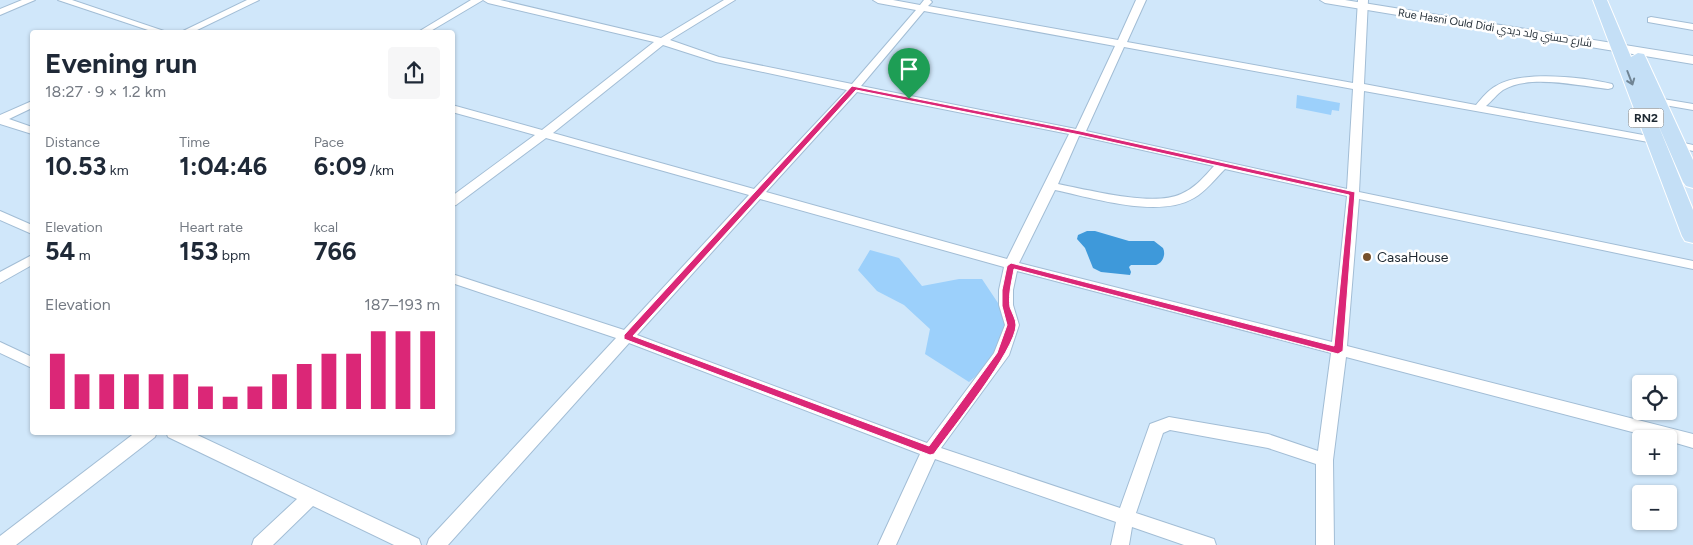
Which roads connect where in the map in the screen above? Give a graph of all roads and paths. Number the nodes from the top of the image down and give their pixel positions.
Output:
1 (30, 0) edge
2 (63, 0) edge
3 (254, 0) edge
4 (478, 0) edge
5 (488, 0) edge
6 (730, 0) edge
7 (878, 0) edge
8 (1141, 0) edge
9 (1325, 0) edge
10 (1600, 0) edge
11 (1614, 0) edge
12 (1363, 3) edge
13 (926, 4) edge
14 (0, 12) edge
15 (1651, 20) dead end
16 (1693, 27) edge
17 (156, 30) edge
18 (190, 30) edge
19 (427, 30) edge
20 (662, 41) junction
21 (1122, 44) junction
22 (1626, 49) junction
23 (1693, 60) edge
24 (1608, 86) dead end
25 (1358, 87) junction
26 (854, 88) junction
27 (1657, 101) junction
28 (30, 105) edge
29 (1693, 107) edge
30 (455, 109) edge
31 (1478, 109) junction
32 (0, 120) edge
33 (30, 130) edge
34 (1077, 133) junction
35 (544, 134) junction
36 (1654, 140) junction
37 (1675, 144) junction
38 (1693, 148) edge
39 (1222, 165) junction
40 (1693, 182) edge
41 (1051, 186) junction
42 (1353, 194) junction
43 (757, 195) junction
44 (455, 200) edge
45 (0, 215) edge
46 (30, 229) edge
47 (1693, 236) edge
48 (30, 260) edge
49 (1693, 265) edge
50 (1011, 266) junction
51 (0, 278) edge
52 (455, 279) edge
53 (627, 337) junction
54 (0, 347) edge
55 (1338, 351) junction
56 (30, 362) edge
57 (145, 435) edge
58 (180, 435) edge
59 (1693, 441) edge
60 (930, 451) junction
61 (1325, 460) junction
62 (312, 496) junction
63 (1125, 519) junction
64 (2, 545) edge
65 (261, 545) edge
66 (411, 545) edge
67 (436, 545) edge
68 (887, 545) edge
69 (1120, 545) edge
70 (1207, 545) edge
71 (1325, 545) edge

1 - 14 street
2 - 17 street
3 - 18 street
4 - 19 street
5 - 20 street
6 - 20 street
7 - 13 street
8 - 21 street
9 - 12 street, Rue Hasni Ould Didi شارع حسني ولد ديدي
10 - 22 highway, RN2
11 - 22 highway, RN2
12 - 22 street, Rue Hasni Ould Didi شارع حسني ولد ديدي
12 - 25 street
13 - 21 street
13 - 26 street
15 - 16 street
20 - 26 street
20 - 35 street
21 - 25 street
21 - 34 street
22 - 23 street
22 - 27 highway, RN2
22 -> 36 highway, RN2
24 - 31 street
25 - 31 street
25 - 42 street
26 - 34 street
26 - 43 street
27 - 29 street
27 - 37 highway, RN2
28 - 32 street
30 - 35 street
31 - 36 street
32 - 33 street
34 - 39 street
34 - 41 street
35 - 43 street
35 - 44 street
36 - 47 highway, RN2
37 - 38 street
37 - 40 highway, RN2
39 - 41 street
39 - 42 street
41 - 50 street
42 - 49 street
42 - 55 street
43 - 50 street
43 - 53 street
45 - 46 street
48 - 51 street
50 - 55 street
50 - 60 street
52 - 53 street
53 - 60 street
53 - 67 street
54 - 56 street
55 - 59 street
55 - 61 street
57 - 64 street
58 - 62 street
60 - 63 street
60 - 68 street
61 - 63 street
61 - 71 street
62 - 65 street
62 - 66 street
63 - 69 street
63 - 70 street

